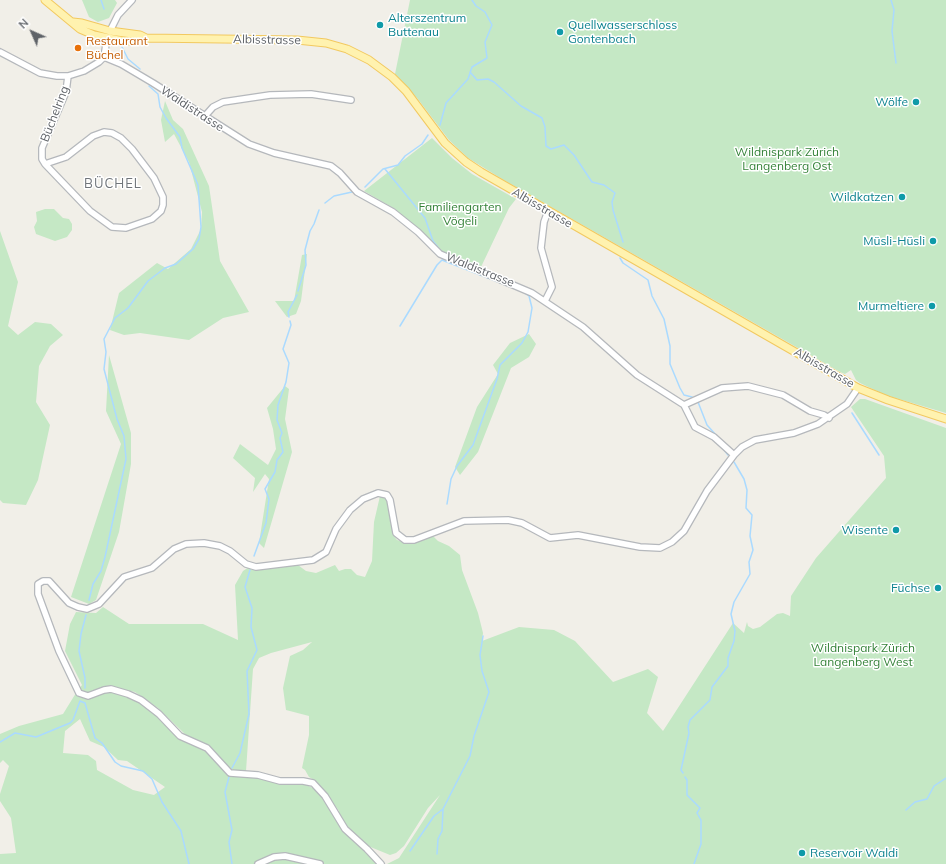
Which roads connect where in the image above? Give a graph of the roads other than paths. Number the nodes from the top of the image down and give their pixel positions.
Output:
1 (45, 0) edge
2 (132, 0) edge
3 (109, 35) junction
4 (0, 52) edge
5 (104, 57) junction
6 (68, 76) junction
7 (351, 100) dead end
8 (204, 116) junction
9 (45, 164) junction
10 (548, 211) junction
11 (545, 301) junction
12 (858, 388) junction
13 (684, 405) junction
14 (829, 418) junction
15 (946, 419) edge
16 (734, 455) junction
17 (258, 864) edge
18 (320, 864) edge
19 (381, 864) edge

1 - 3 main road, Albisstrasse
2 - 3 street
3 - 5 street
3 - 10 main road, Albisstrasse
4 - 6 street
5 - 6 street, Büchelring
5 - 8 street, Waldistrasse
6 - 9 street, Büchelring
7 - 8 street
8 - 11 street, Waldistrasse
9 - 9 street
10 - 11 street
10 - 12 main road, Albisstrasse
11 - 13 street, Waldistrasse
12 - 14 street
12 - 15 main road, Albisstrasse
13 - 14 street
13 - 16 street
14 - 16 street
16 - 19 street
17 - 18 street

